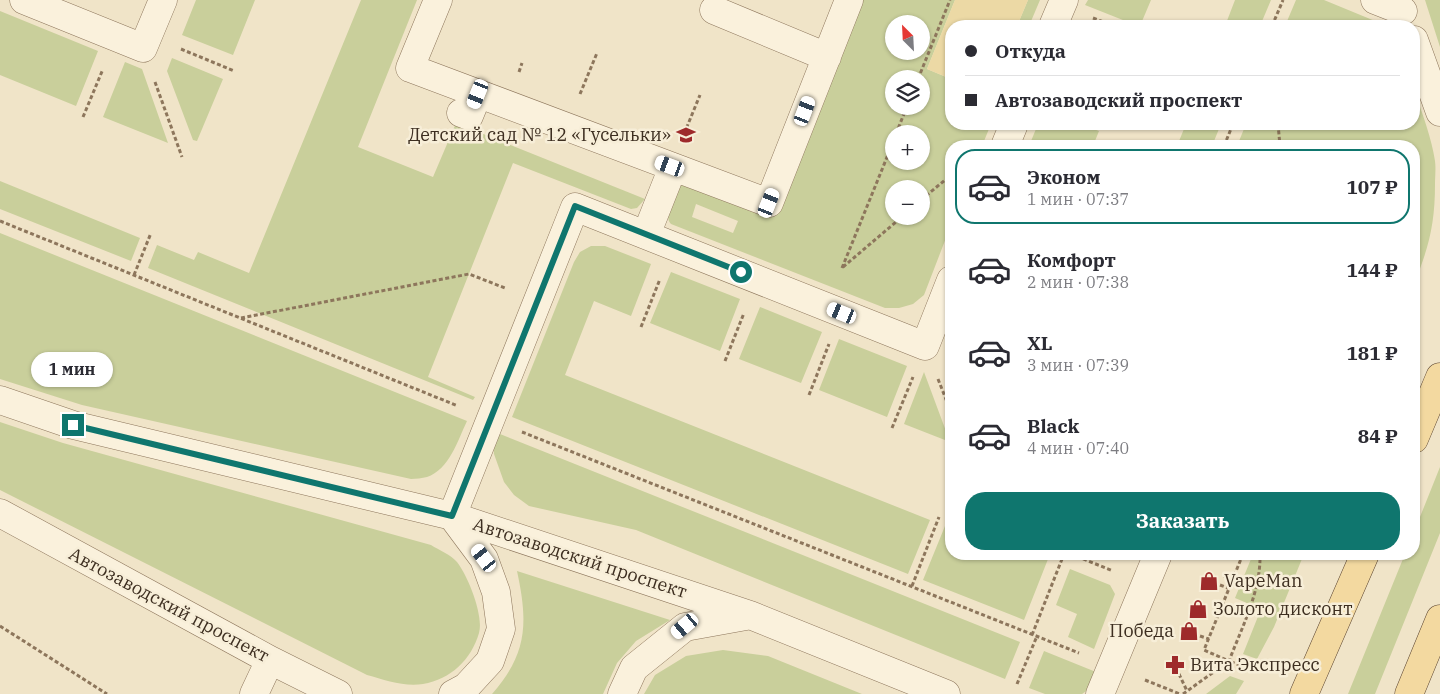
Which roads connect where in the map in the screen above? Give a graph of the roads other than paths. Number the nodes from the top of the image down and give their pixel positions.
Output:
1 (24, 0) edge
2 (163, 0) edge
3 (438, 0) edge
4 (849, 0) edge
5 (1064, 0) edge
6 (1375, 0) edge
7 (714, 10) dead end
8 (1404, 12) edge
9 (1056, 20) edge
10 (827, 57) junction
11 (1420, 57) edge
12 (1440, 112) edge
13 (672, 166) junction
14 (646, 235) junction
15 (945, 295) edge
16 (1440, 377) edge
17 (0, 400) edge
18 (1420, 425) edge
19 (0, 514) edge
20 (452, 516) junction
21 (1155, 560) edge
22 (1362, 560) edge
23 (750, 615) junction
24 (1440, 619) edge
25 (270, 660) junction
26 (1304, 693) edge
27 (254, 694) edge
28 (338, 694) edge
29 (453, 694) edge
30 (622, 694) edge
31 (946, 694) edge
32 (1100, 694) edge
33 (1410, 694) edge

1 - 2 street
3 - 13 street
4 - 10 street
5 - 9 street
6 - 8 street
7 - 10 street
10 - 13 street
11 - 12 street
13 - 14 street
14 - 15 street
14 - 20 street
16 - 18 main road
17 - 20 street, Автозаводский проспект
19 - 25 street, Автозаводский проспект
20 - 23 street, Автозаводский проспект
20 - 29 street
21 - 32 street
22 - 26 main road
23 - 30 street
23 - 31 street, Автозаводский проспект
24 - 33 main road
25 - 27 street
25 - 28 street, Автозаводский проспект

